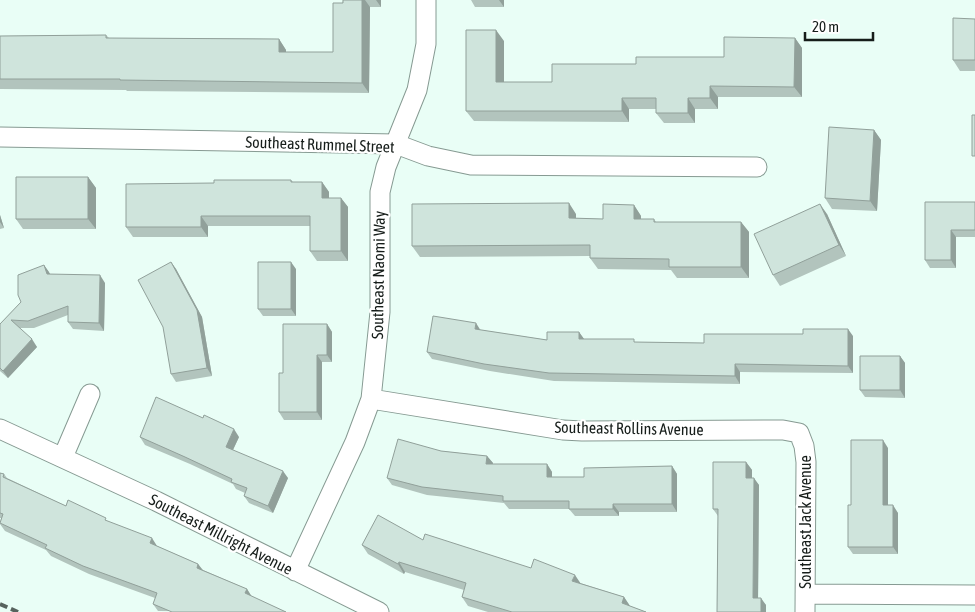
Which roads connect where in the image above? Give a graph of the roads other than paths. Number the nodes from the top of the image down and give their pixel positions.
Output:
1 (426, 0) edge
2 (0, 137) edge
3 (396, 144) junction
4 (757, 167) dead end
5 (90, 394) dead end
6 (371, 399) junction
7 (0, 428) edge
8 (799, 433) joint
9 (63, 457) junction
10 (295, 571) junction
11 (975, 595) edge
12 (805, 603) edge
13 (379, 612) edge

1 - 3 street, Southeast Naomi Way
2 - 3 street, Southeast Rummel Street
3 - 4 street, Southeast Rummel Street
3 - 6 street, Southeast Naomi Way
5 - 9 street
6 - 8 street, Southeast Rollins Avenue
6 - 10 street, Southeast Naomi Way
7 - 9 street, Southeast Millright Avenue
8 - 12 street, Southeast Jack Avenue
9 - 10 street, Southeast Millright Avenue
10 - 13 street, Southeast Millright Avenue
11 - 12 street

